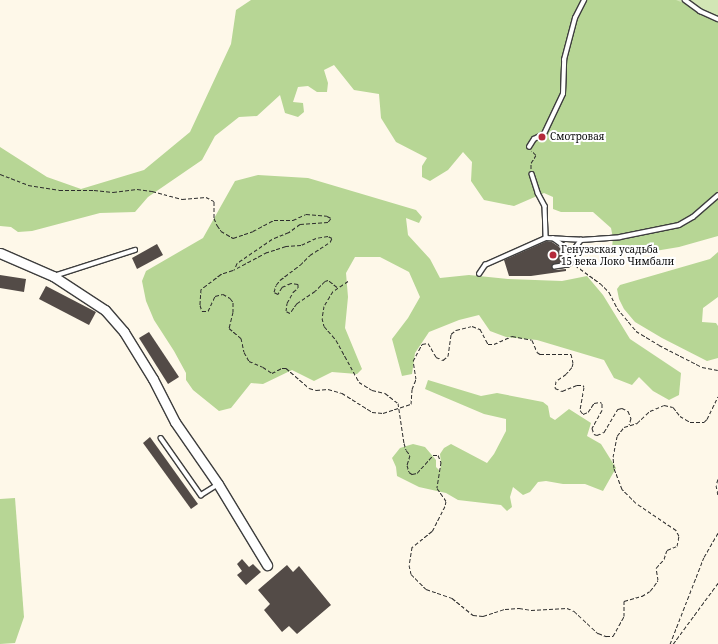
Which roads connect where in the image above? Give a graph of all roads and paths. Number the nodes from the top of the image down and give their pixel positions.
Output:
1 (584, 0) edge
2 (685, 0) edge
3 (718, 19) edge
4 (529, 147) joint
5 (0, 174) edge
6 (532, 174) joint
7 (718, 195) edge
8 (546, 238) junction
9 (553, 238) junction
10 (581, 240) junction
11 (135, 250) dead end
12 (572, 252) junction
13 (0, 253) edge
14 (572, 262) junction
15 (555, 267) dead end
16 (236, 269) junction
17 (479, 274) dead end
18 (53, 276) junction
19 (348, 281) dead end
20 (337, 287) junction
21 (718, 370) edge
22 (718, 396) edge
23 (399, 406) junction
24 (629, 425) junction
25 (161, 438) dead end
26 (718, 479) edge
27 (218, 484) junction
28 (718, 495) edge
29 (718, 533) edge
30 (268, 564) dead end
31 (718, 583) edge
32 (670, 644) edge
33 (673, 644) edge

1 - 4 lane
2 - 3 lane
4 - 6 path
5 - 16 path
6 - 8 lane
7 - 10 lane
8 - 9 lane
8 - 17 lane
9 - 10 lane
9 - 12 lane
10 - 12 lane
11 - 18 lane
12 - 14 lane
13 - 18 street
14 - 15 lane
14 - 21 path
16 - 20 path
16 - 23 path
18 - 27 street
19 - 20 path
20 - 23 path
22 - 24 path
23 - 24 path
23 - 24 path
25 - 27 lane
26 - 28 path
27 - 30 street
29 - 32 path
31 - 33 path

